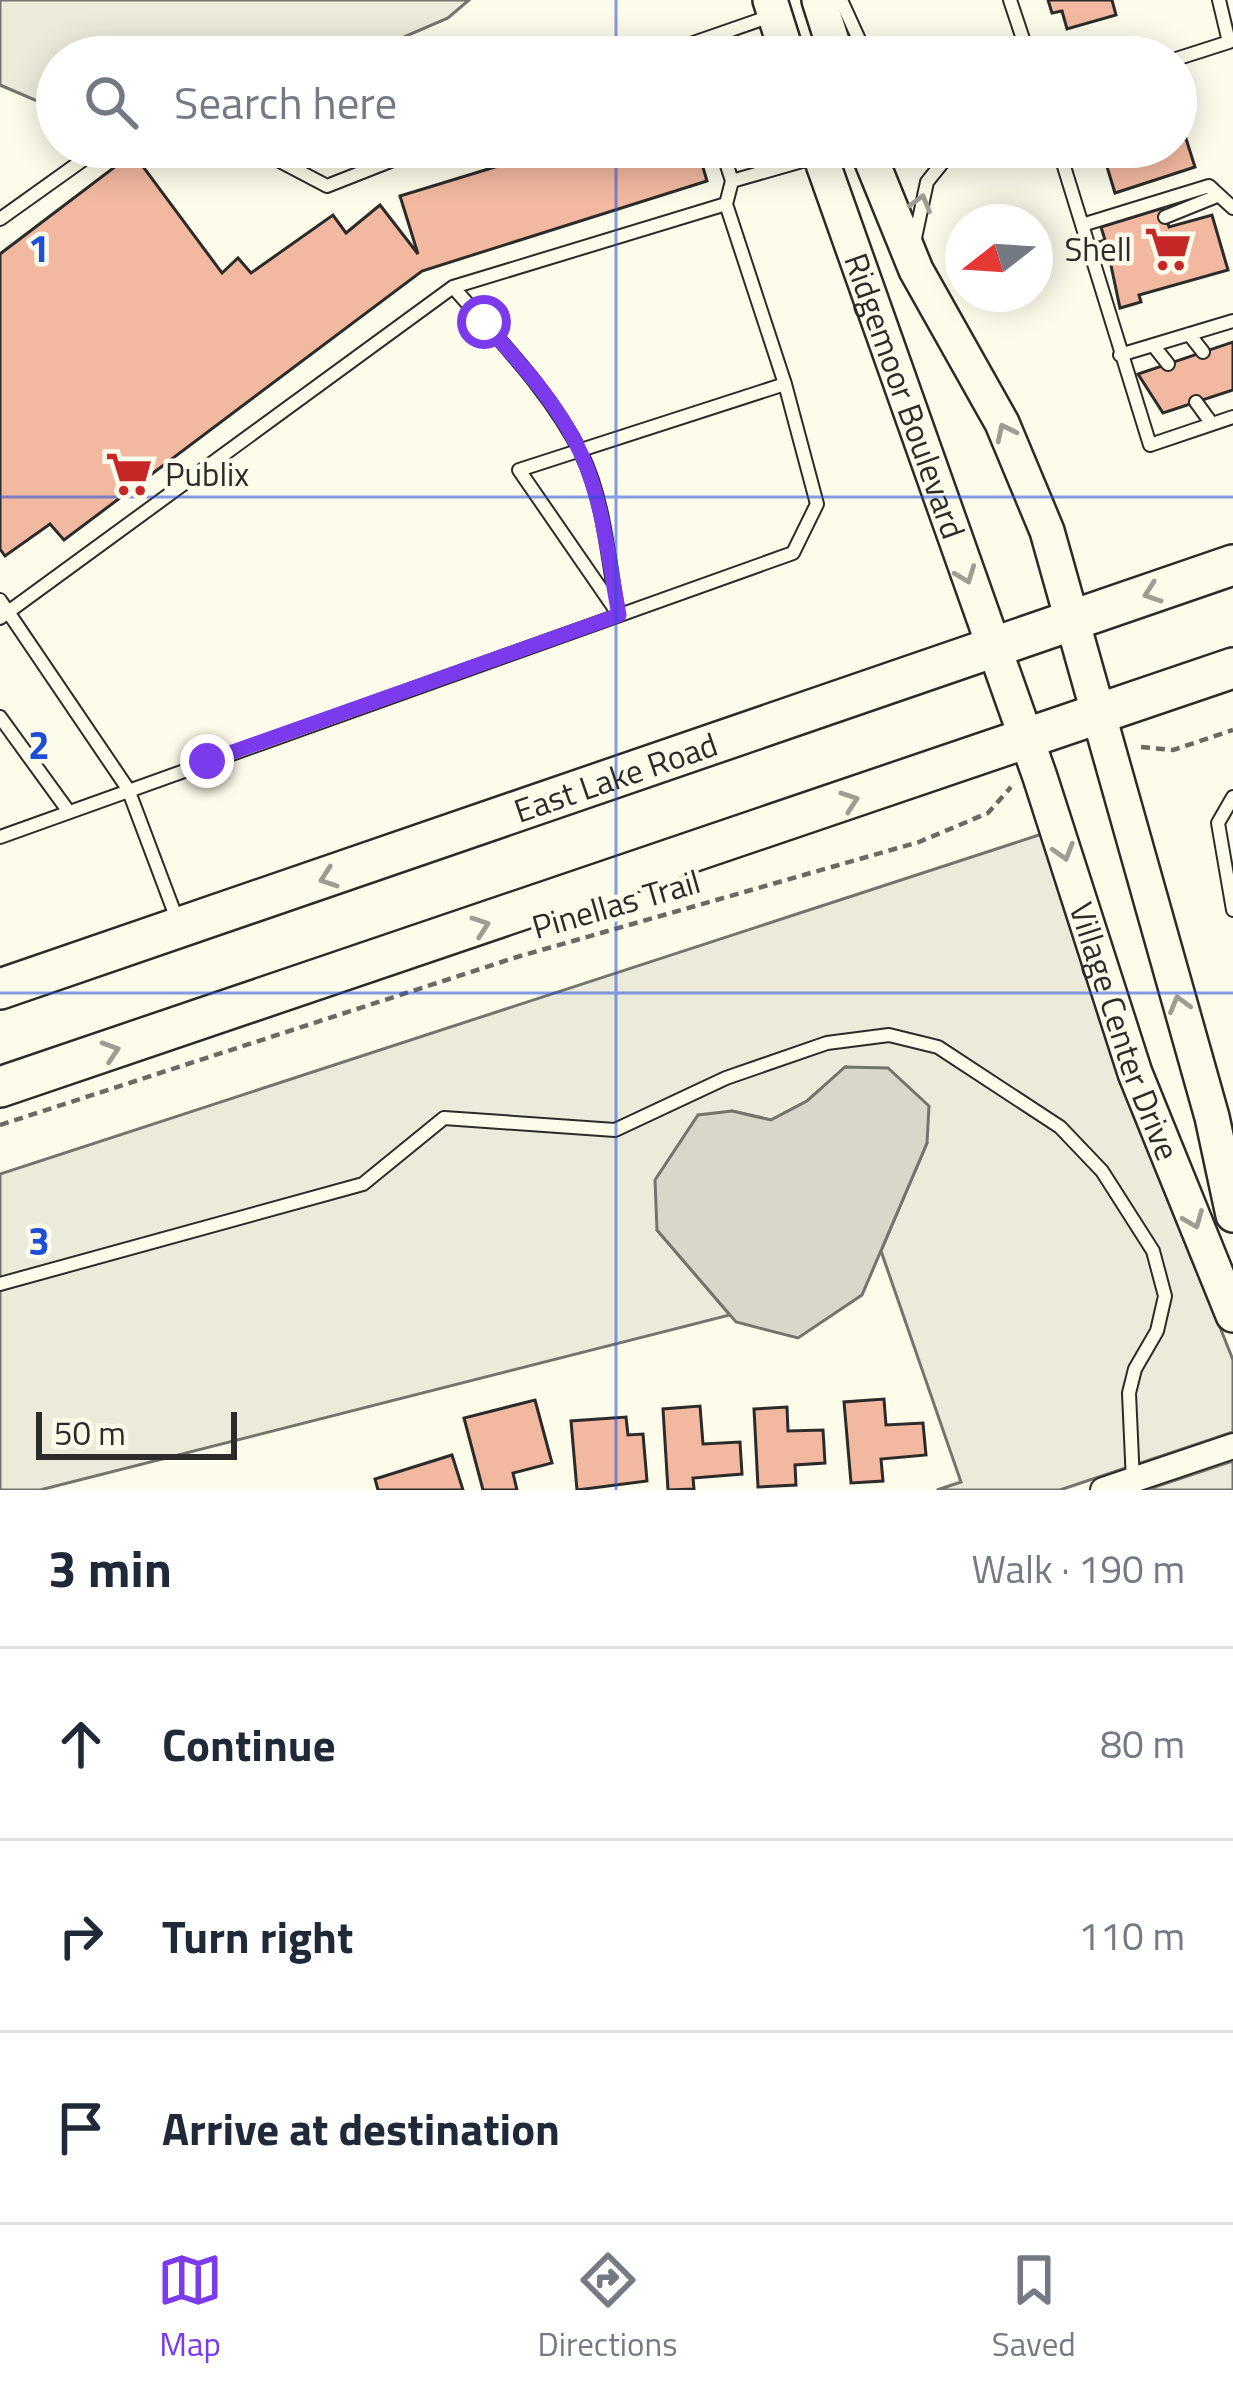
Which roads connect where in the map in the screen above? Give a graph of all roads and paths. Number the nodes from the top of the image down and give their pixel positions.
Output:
1 (819, 0) edge
2 (841, 0) edge
3 (1010, 0) edge
4 (1220, 0) edge
5 (772, 8) edge
6 (718, 36) edge
7 (830, 36) edge
8 (857, 36) edge
9 (1022, 36) edge
10 (1231, 49) edge
11 (1197, 55) edge
12 (72, 168) edge
13 (293, 168) edge
14 (373, 168) edge
15 (728, 168) edge
16 (773, 168) edge
17 (835, 168) edge
18 (875, 168) edge
19 (936, 168) edge
20 (1064, 168) edge
21 (732, 181) junction
22 (1216, 196) junction
23 (726, 204) junction
24 (1233, 208) edge
25 (1166, 217) dead end
26 (0, 219) edge
27 (1082, 225) junction
28 (1104, 236) dead end
29 (1086, 241) junction
30 (916, 270) junction
31 (453, 287) junction
32 (1230, 325) edge
33 (1189, 334) junction
34 (1154, 345) junction
35 (1204, 352) dead end
36 (1120, 355) junction
37 (1168, 364) dead end
38 (785, 384) junction
39 (1196, 402) dead end
40 (1233, 416) edge
41 (1212, 424) junction
42 (577, 448) junction
43 (1233, 565) edge
44 (3, 610) edge
45 (619, 615) junction
46 (1070, 621) junction
47 (994, 647) junction
48 (1233, 668) edge
49 (0, 717) edge
50 (1233, 730) edge
51 (1102, 735) junction
52 (1034, 759) junction
53 (128, 790) junction
54 (1233, 797) edge
55 (69, 812) junction
56 (0, 837) edge
57 (1231, 882) edge
58 (1233, 910) edge
59 (181, 929) junction
60 (0, 989) edge
61 (0, 1088) edge
62 (1223, 1113) edge
63 (0, 1125) edge
64 (1233, 1215) edge
65 (0, 1284) edge
66 (1233, 1315) edge
67 (1233, 1446) edge
68 (1133, 1485) edge
69 (1102, 1490) edge

1 - 7 street
2 - 8 lane
3 - 9 lane
4 - 10 lane
5 - 6 lane
10 - 11 lane
12 - 26 lane
13 - 14 lane
15 - 21 lane
16 - 21 lane
17 -> 47 street, Ridgemoor Boulevard
18 - 30 street, Ridgemoor Boulevard
30 -> 19 lane
20 - 27 lane
21 - 23 lane
22 - 24 lane
22 - 25 lane
22 - 27 lane
23 - 31 lane
23 - 38 lane
27 - 29 lane
28 - 29 lane
29 - 36 lane
46 -> 30 street, Ridgemoor Boulevard
31 - 42 lane
31 - 44 lane
32 - 33 lane
33 - 34 lane
33 - 35 lane
34 - 36 lane
34 - 37 lane
36 - 41 lane
38 - 42 lane
38 - 45 lane
39 - 41 lane
40 - 41 lane
42 - 45 lane
42 - 45 lane
43 -> 46 main road, East Lake Road
44 - 53 lane
45 - 53 lane
46 - 47 main road, East Lake Road
46 - 51 street, Ridgemoor Boulevard
47 - 52 street, Ridgemoor Boulevard
47 -> 59 main road, East Lake Road
48 - 51 main road
49 - 55 lane
50 - 51 path
51 - 52 main road
62 -> 51 street, Village Center Drive
61 -> 52 main road
52 - 63 path, Pinellas Trail
52 -> 66 street, Village Center Drive
53 - 55 lane
53 - 59 lane
54 - 57 lane
55 - 56 lane
57 - 58 lane
59 - 60 main road, East Lake Road
62 - 64 street, Village Center Drive
65 - 68 lane
67 - 68 street
68 - 69 street

